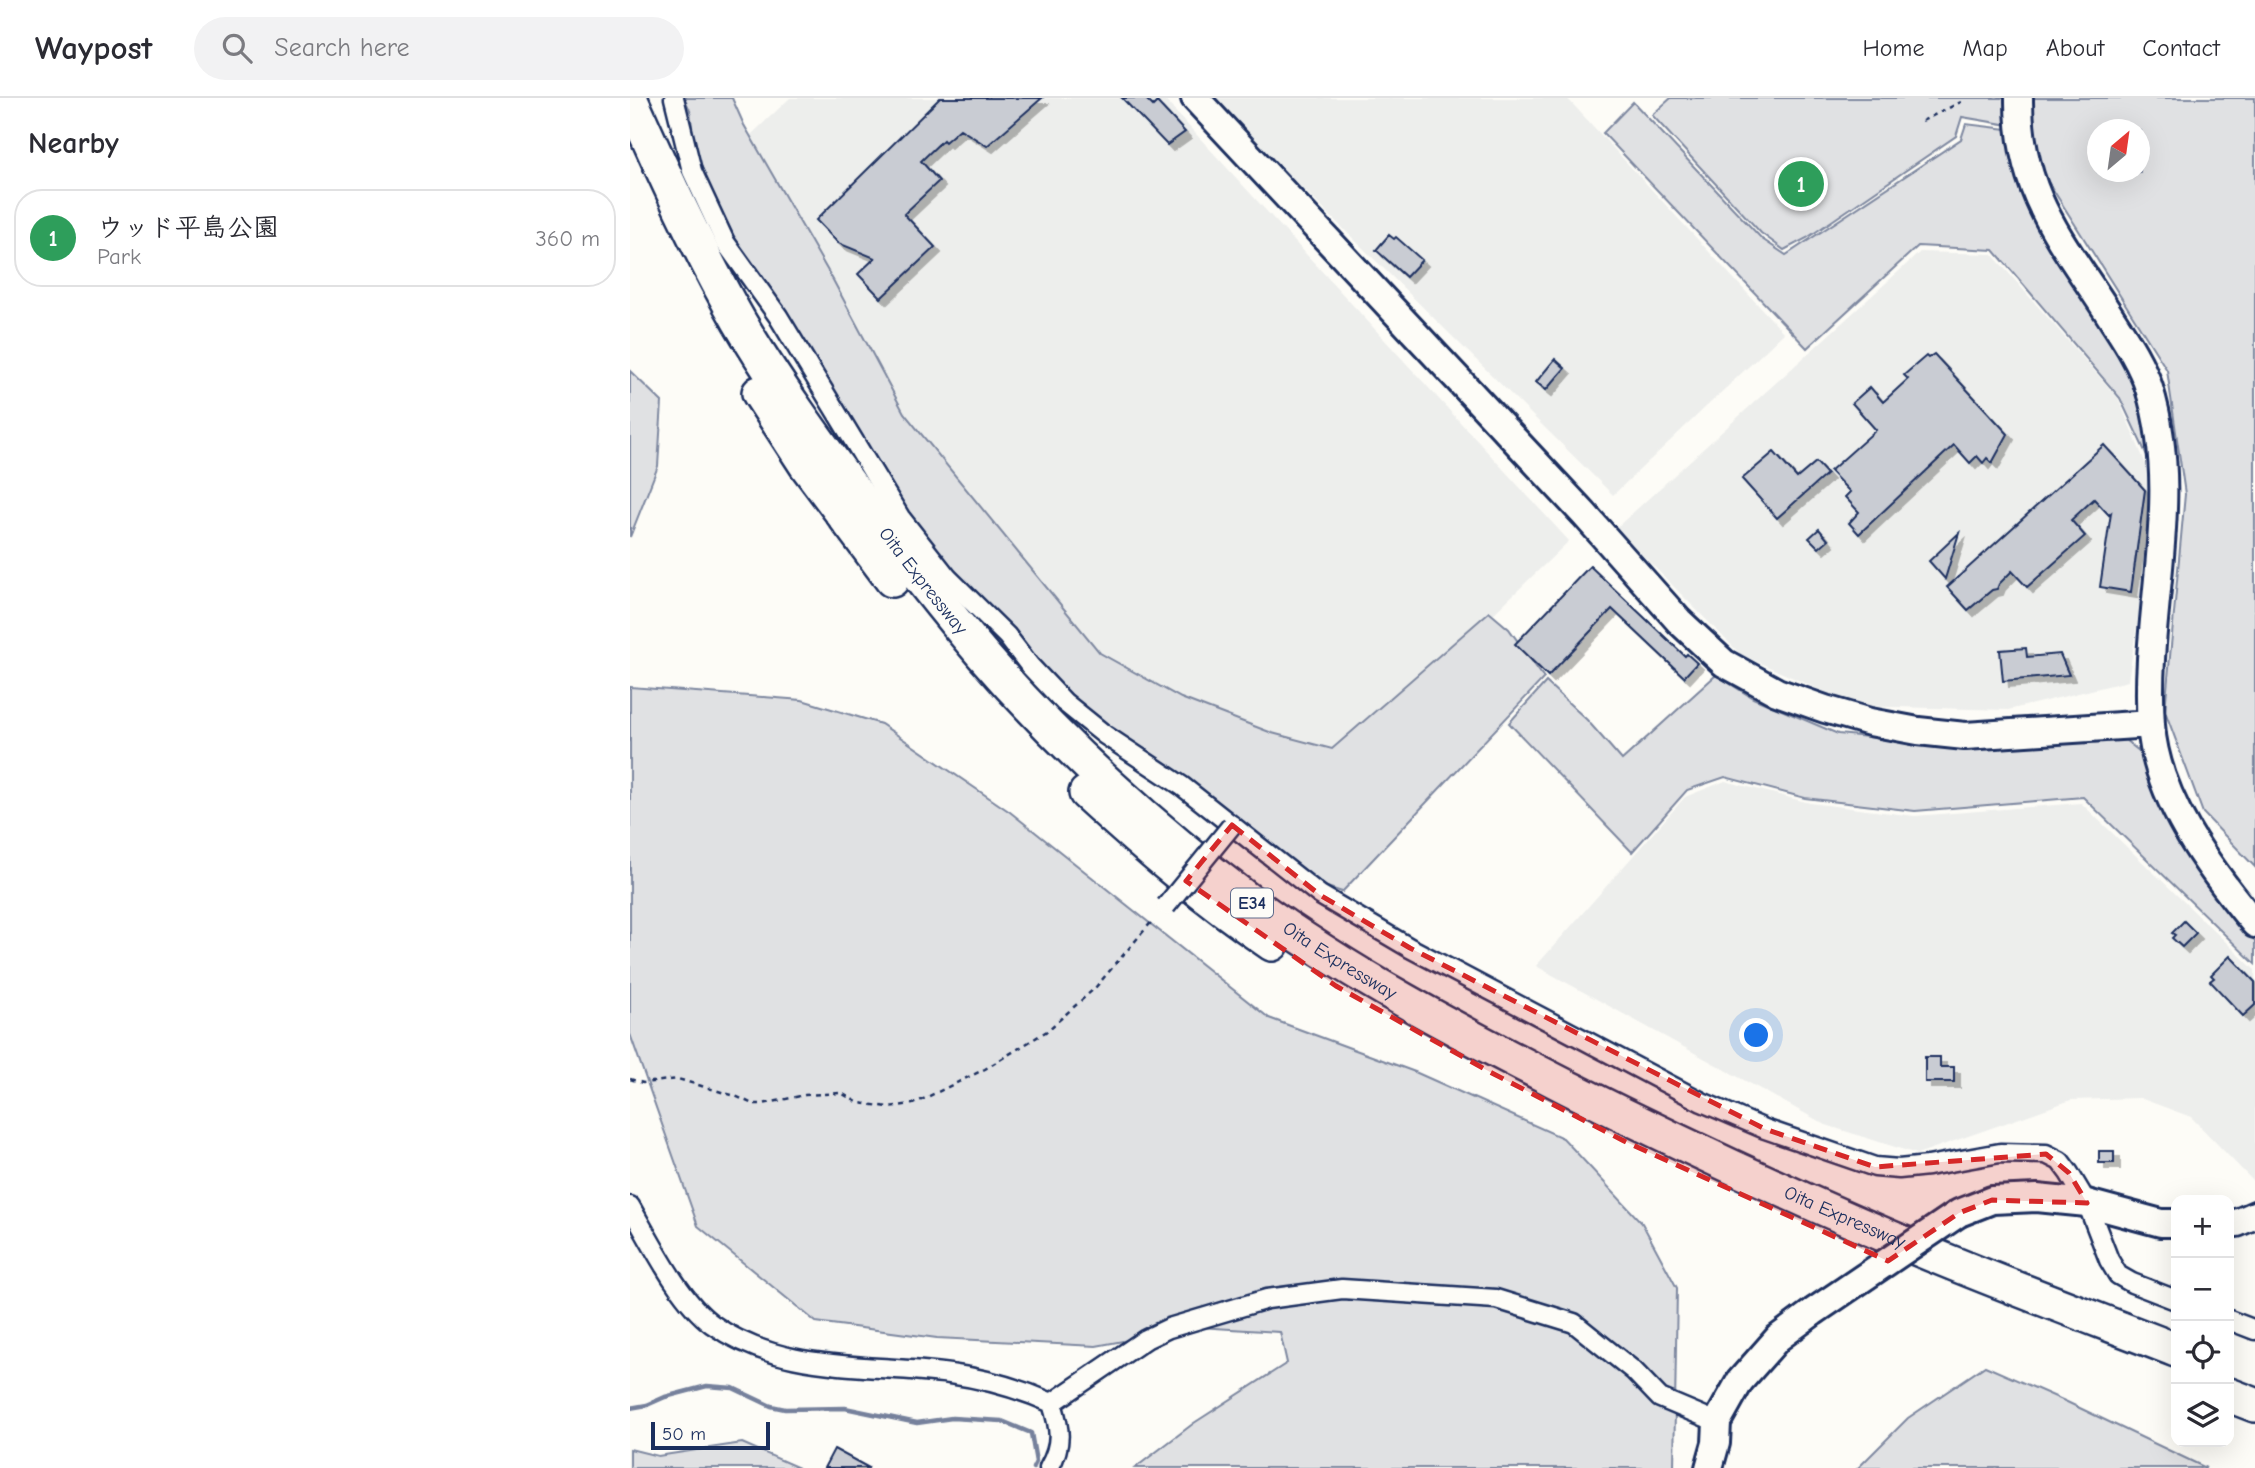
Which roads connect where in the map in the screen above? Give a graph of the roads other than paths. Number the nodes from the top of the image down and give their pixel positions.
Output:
1 (630, 98) edge
2 (674, 98) edge
3 (1195, 98) edge
4 (2019, 98) edge
5 (630, 154) edge
6 (2151, 724) junction
7 (1232, 825) junction
8 (1166, 906) road end
9 (2255, 925) edge
10 (2087, 1203) junction
11 (630, 1206) edge
12 (2255, 1214) edge
13 (2171, 1223) edge
14 (2234, 1223) edge
15 (2171, 1298) edge
16 (2232, 1321) edge
17 (2255, 1330) edge
18 (2171, 1348) edge
19 (2171, 1372) edge
20 (2234, 1372) edge
21 (2255, 1380) edge
22 (2234, 1397) edge
23 (1052, 1403) junction
24 (2255, 1405) edge
25 (1717, 1422) junction
26 (1049, 1468) edge
27 (1709, 1468) edge

1 - 18 highway, Oita Expressway / E34
2 - 7 street
3 - 6 street
4 - 6 street
5 - 19 highway, Oita Expressway / E34
6 - 9 street
7 - 8 street, bridge
7 - 10 street
10 - 13 street
10 - 15 street
10 - 25 street, bridge
11 - 23 street
12 - 14 street
16 - 17 street
20 - 21 highway
22 - 24 highway
23 - 25 street
23 - 26 street
25 - 27 street

